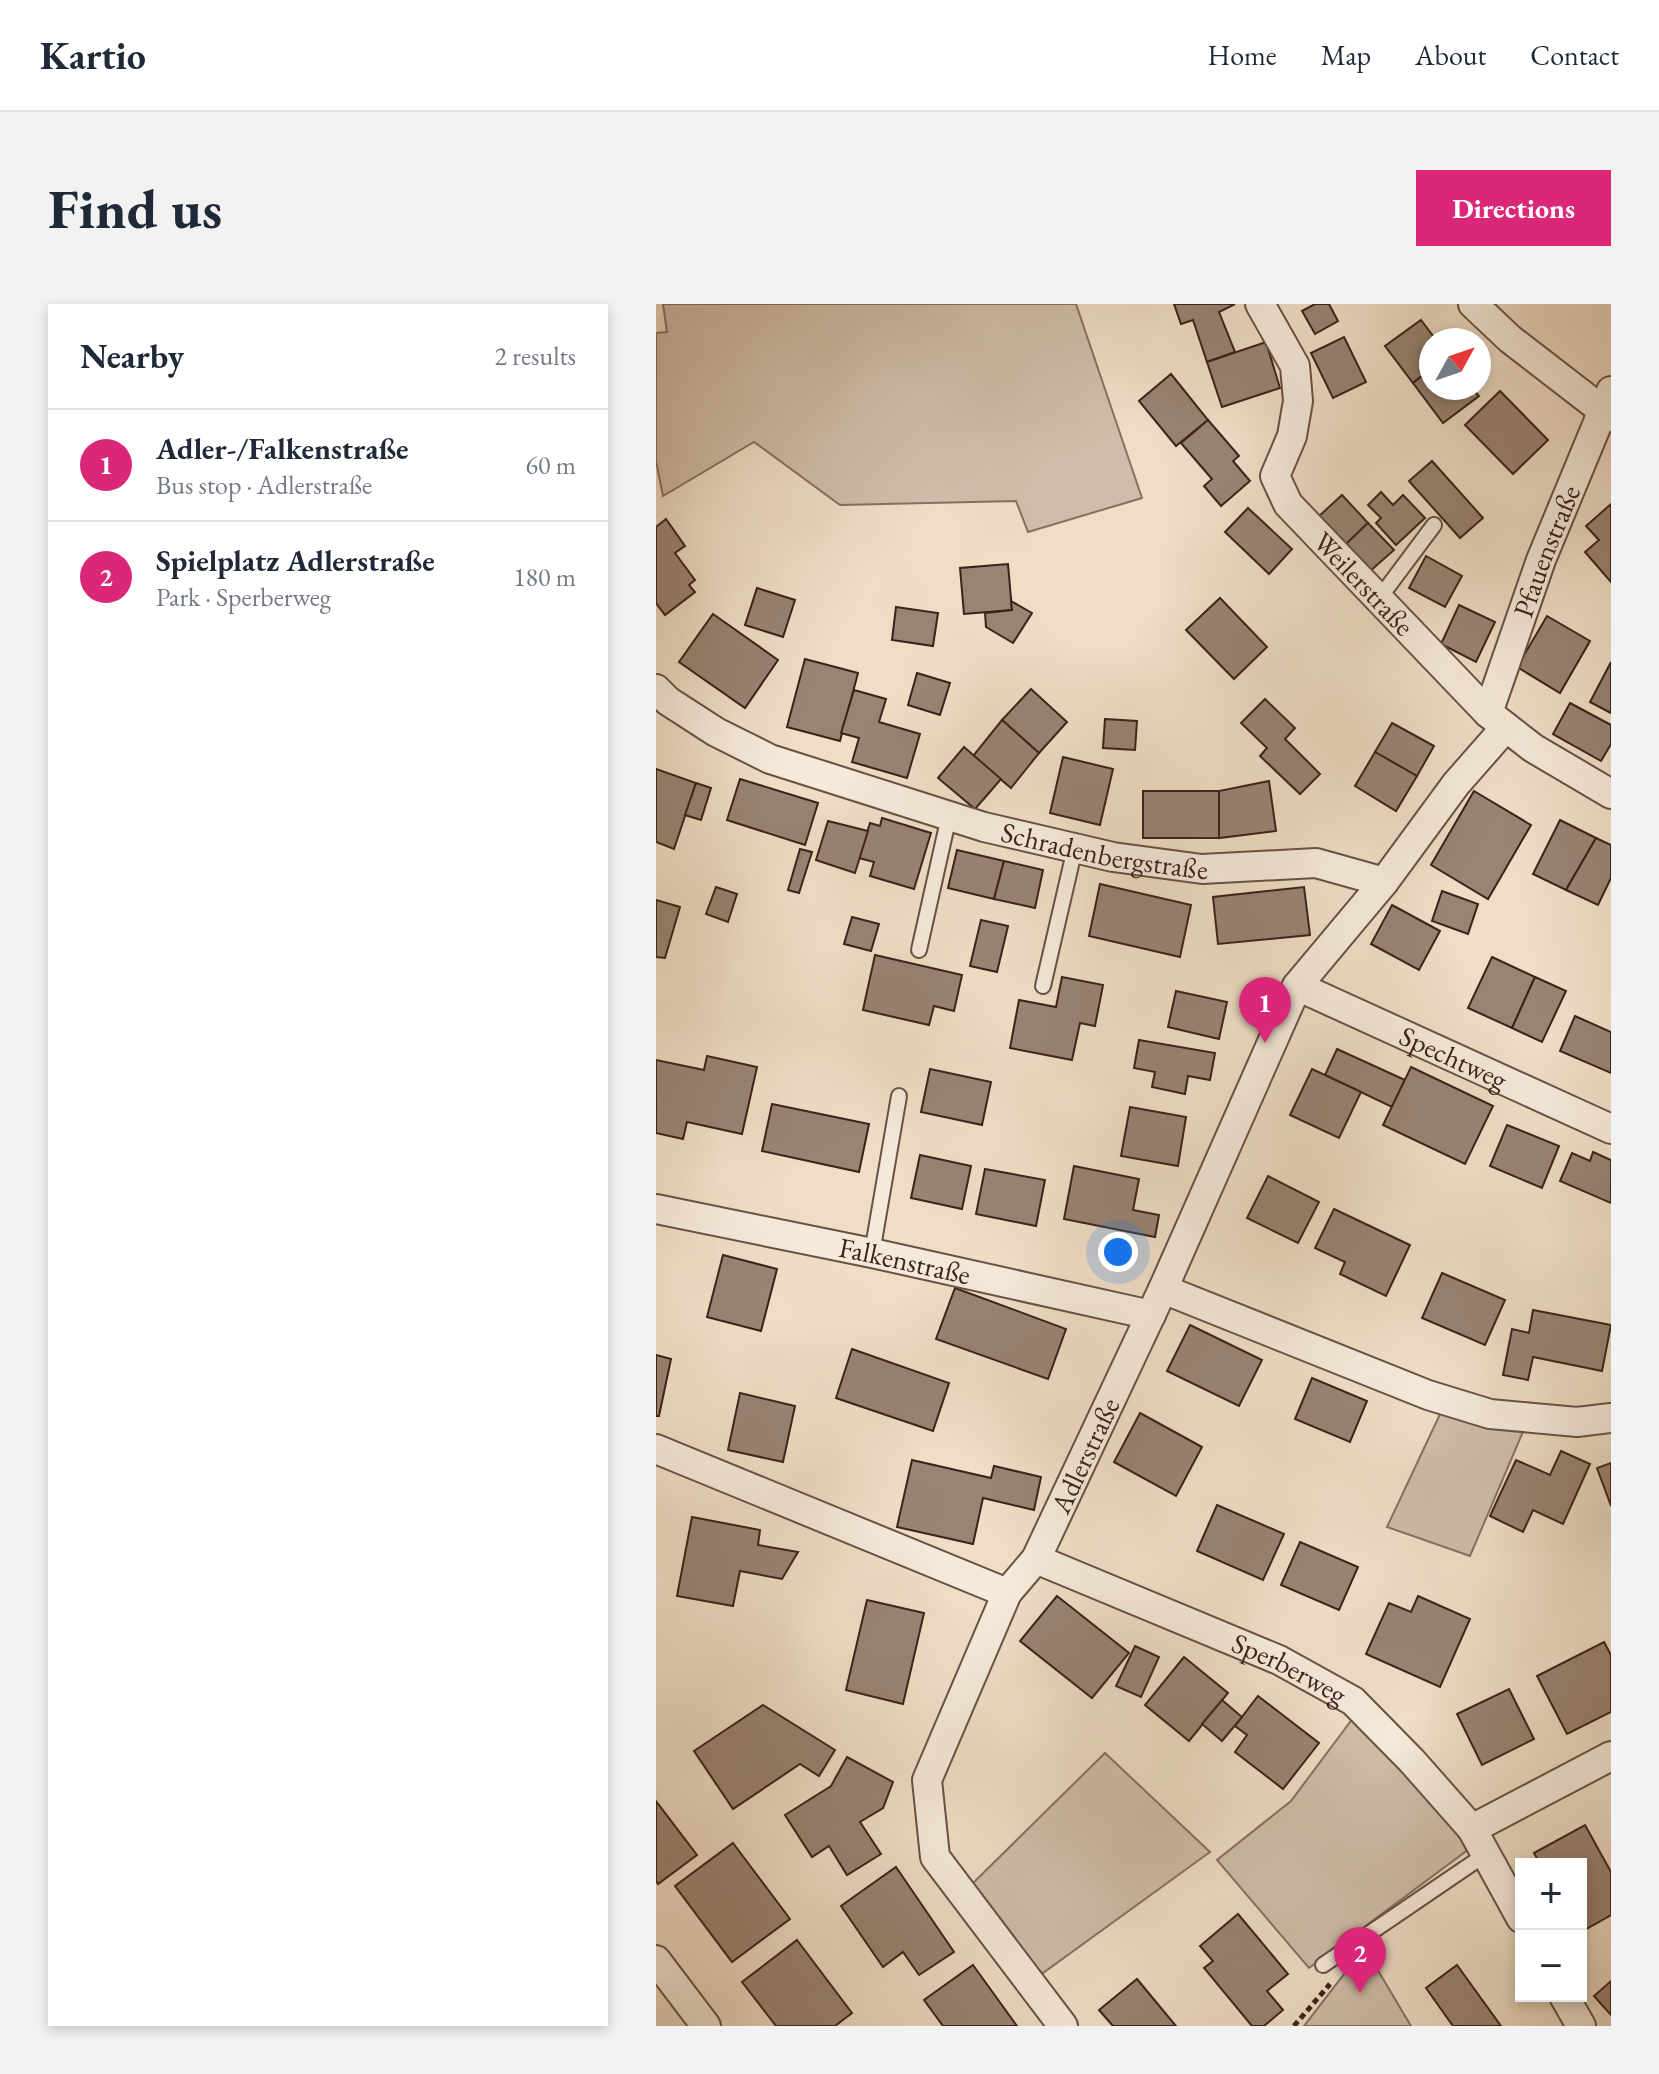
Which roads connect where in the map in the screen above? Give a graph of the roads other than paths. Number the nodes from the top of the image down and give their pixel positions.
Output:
1 (1260, 304) edge
2 (1473, 304) edge
3 (1608, 406) edge
4 (1434, 525) dead end
5 (1378, 600) junction
6 (656, 689) edge
7 (1497, 720) junction
8 (1611, 794) edge
9 (949, 816) junction
10 (1075, 848) junction
11 (1384, 882) junction
12 (919, 950) dead end
13 (1043, 986) dead end
14 (1297, 986) junction
15 (899, 1096) dead end
16 (1611, 1129) edge
17 (656, 1209) edge
18 (872, 1253) junction
19 (1163, 1289) junction
20 (1151, 1315) junction
21 (1611, 1418) edge
22 (656, 1449) edge
23 (1036, 1559) junction
24 (1007, 1593) junction
25 (1611, 1756) edge
26 (1472, 1829) junction
27 (1486, 1854) junction
28 (1515, 1907) edge
29 (656, 1960) edge
30 (1323, 1965) road end
31 (1567, 2002) edge
32 (706, 2026) edge
33 (1063, 2026) edge
34 (1581, 2026) edge

1 - 5 street, Weilerstraße
2 - 3 street
3 - 7 street, Pfauenstraße
4 - 5 lane
5 - 7 street, Weilerstraße
6 - 9 street, Schradenbergstraße
7 - 8 street, Weilerstraße
7 - 11 street
9 - 10 street, Schradenbergstraße
9 - 12 lane
10 - 11 street, Schradenbergstraße
10 - 13 lane
11 - 14 street, Adlerstraße
14 - 16 street, Spechtweg
14 - 19 street, Adlerstraße
15 - 18 lane
17 - 18 street, Falkenstraße
18 - 20 street, Falkenstraße
19 - 20 street, Adlerstraße
19 - 21 street
20 - 23 street, Adlerstraße
22 - 24 street
23 - 24 street, Adlerstraße
23 - 26 street, Sperberweg
24 - 33 street, Adlerstraße
25 - 26 street
26 - 27 street, Sperberweg
27 - 28 street, Sperberweg
27 - 30 lane
29 - 32 street
31 - 34 street

